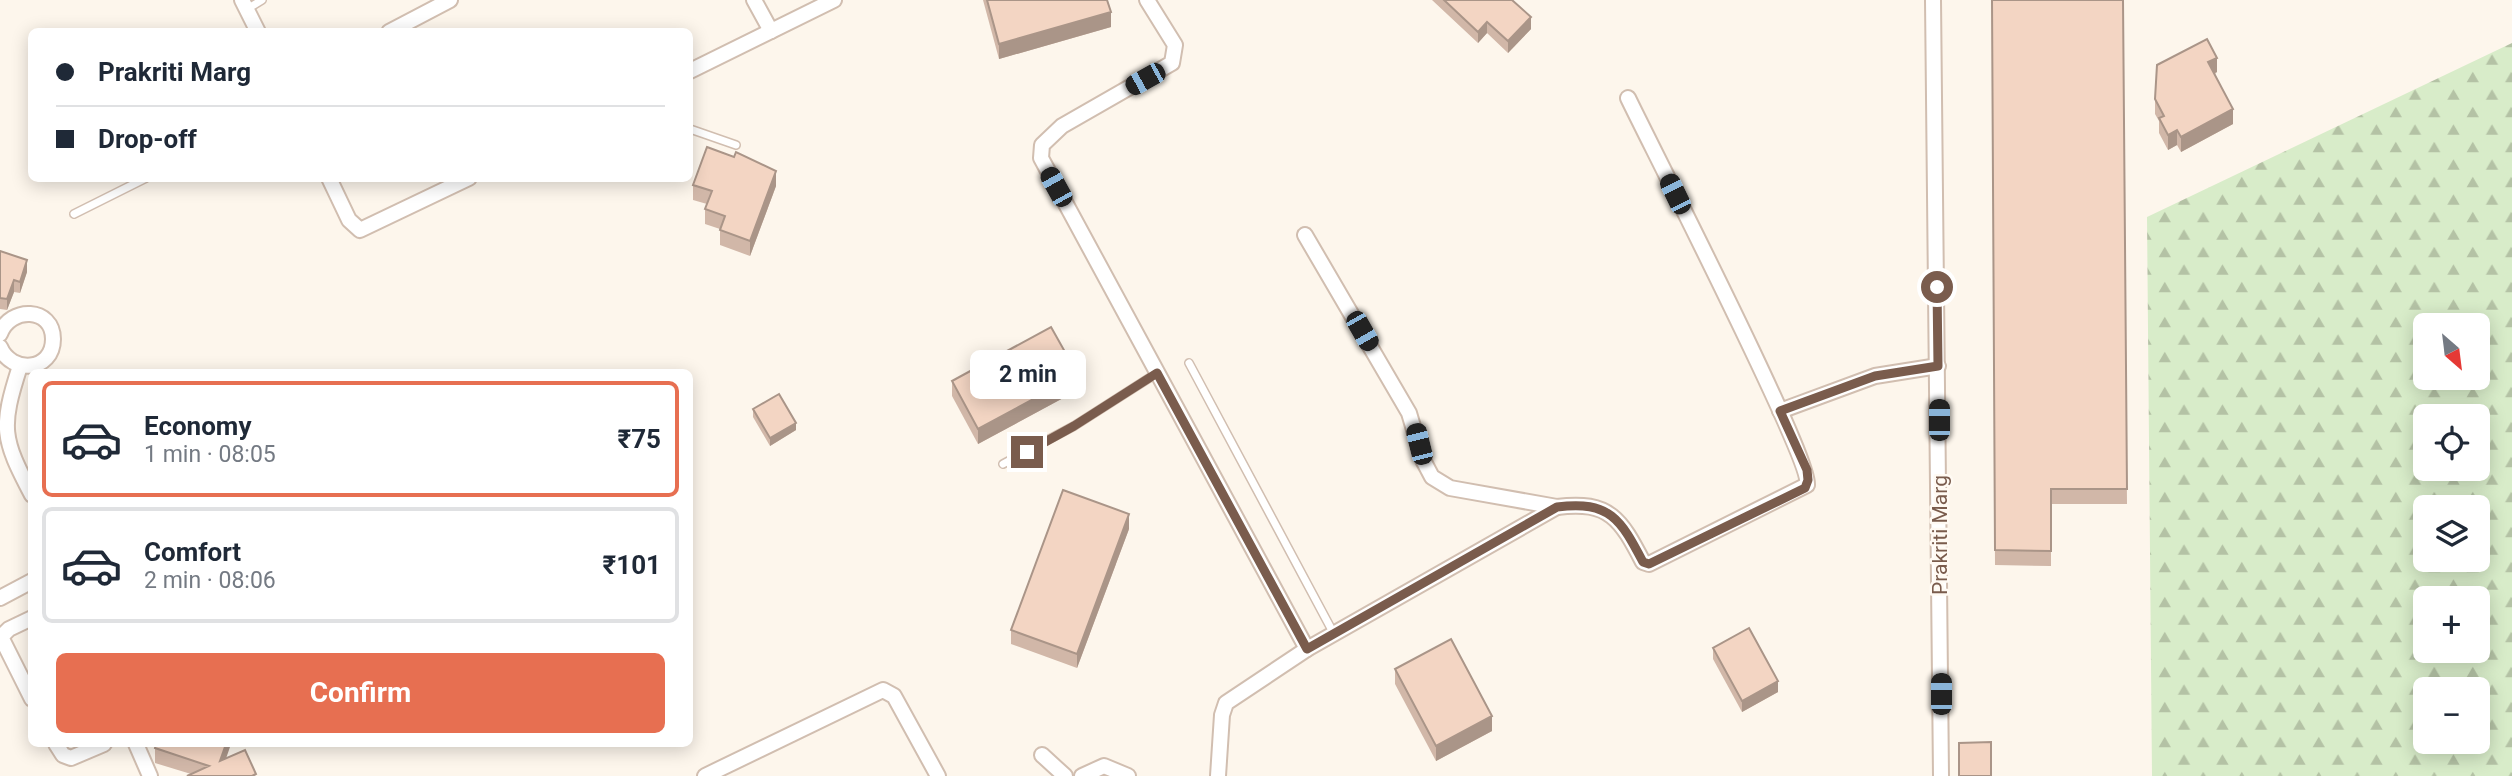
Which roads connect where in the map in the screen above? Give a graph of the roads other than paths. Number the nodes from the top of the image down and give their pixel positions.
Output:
1 (262, 0) edge
2 (450, 0) edge
3 (754, 0) edge
4 (834, 0) edge
5 (1147, 0) edge
6 (1933, 0) edge
7 (244, 4) edge
8 (256, 28) edge
9 (397, 28) edge
10 (771, 31) junction
11 (693, 70) edge
12 (1628, 98) dead end
13 (693, 130) edge
14 (736, 145) dead end
15 (138, 182) edge
16 (331, 182) edge
17 (461, 182) edge
18 (74, 214) dead end
19 (1305, 235) dead end
20 (0, 334) edge
21 (0, 347) edge
22 (1189, 362) dead end
23 (20, 366) junction
24 (1938, 366) junction
25 (1157, 373) junction
26 (1780, 411) junction
27 (1003, 464) dead end
28 (28, 486) edge
29 (1557, 507) junction
30 (28, 583) edge
31 (0, 598) edge
32 (28, 620) edge
33 (1334, 634) junction
34 (1307, 649) junction
35 (28, 691) edge
36 (58, 747) edge
37 (97, 747) edge
38 (137, 747) edge
39 (1041, 755) dead end
40 (150, 776) edge
41 (705, 776) edge
42 (938, 776) edge
43 (1065, 776) edge
44 (1082, 776) edge
45 (1128, 776) edge
46 (1218, 776) edge
47 (1941, 776) edge

1 - 7 lane
2 - 9 street
3 - 10 street
4 - 10 street
5 - 25 street
6 - 24 street, Prakriti Marg
7 - 8 street
10 - 11 street
12 - 26 street
13 - 14 lane
15 - 18 lane
16 - 17 street
19 - 29 street
20 - 23 street
21 - 23 street
22 - 33 lane
23 - 28 street
24 - 26 street
24 - 47 street, Prakriti Marg
25 - 27 lane
25 - 34 street
26 - 29 street
29 - 33 street
30 - 31 street
32 - 35 street
33 - 34 street
34 - 46 street
36 - 37 street
38 - 40 street
39 - 43 street
41 - 42 street
44 - 45 street

